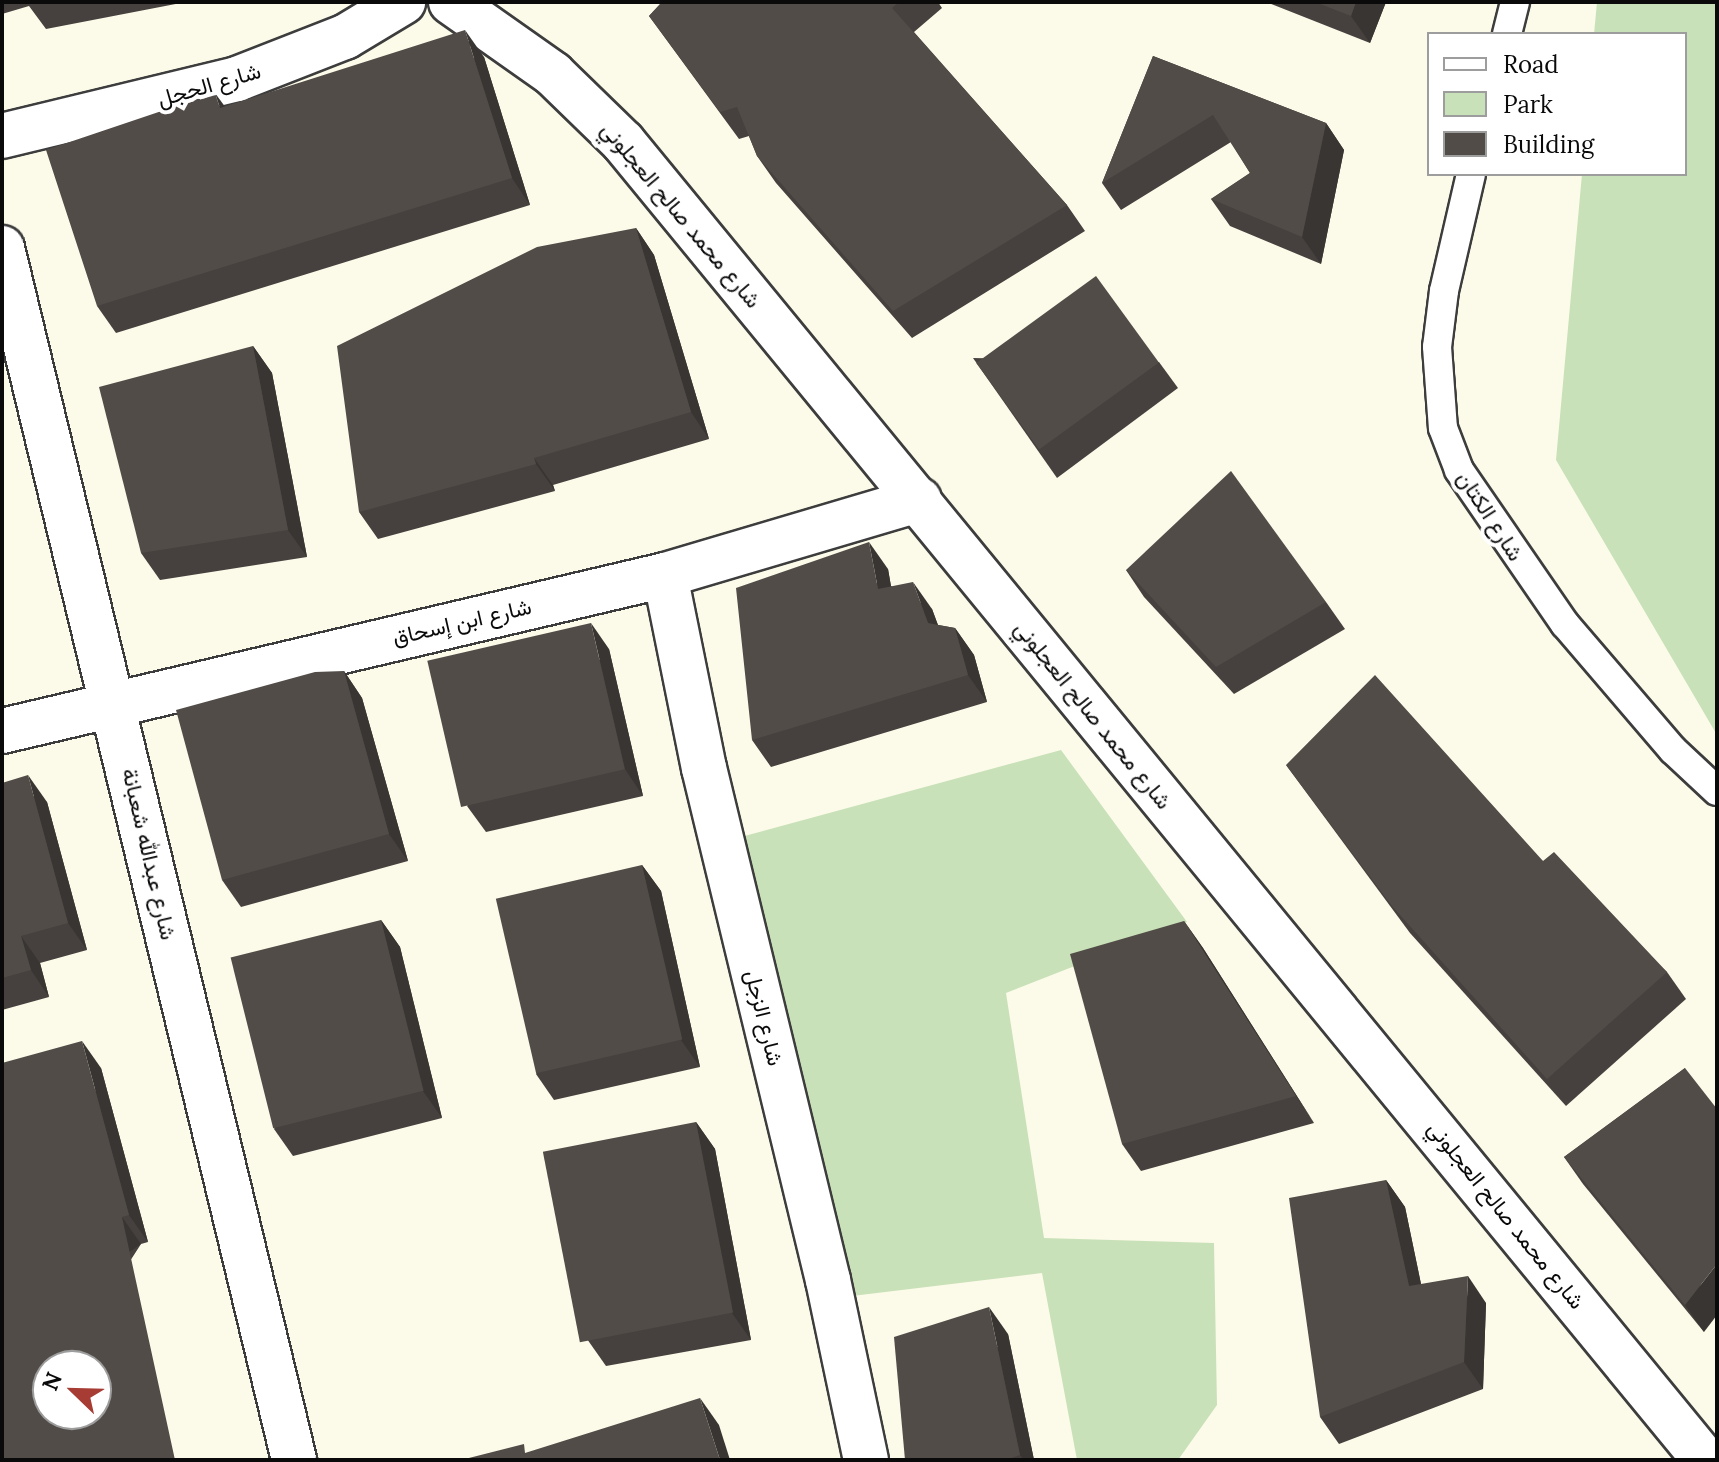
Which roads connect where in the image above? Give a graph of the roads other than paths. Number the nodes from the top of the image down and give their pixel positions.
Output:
1 (403, 2) edge
2 (451, 2) edge
3 (1515, 2) edge
4 (1508, 32) edge
5 (2, 136) edge
6 (1471, 176) edge
7 (2, 248) edge
8 (919, 500) junction
9 (665, 575) junction
10 (114, 707) junction
11 (2, 731) edge
12 (1717, 791) edge
13 (294, 1460) edge
14 (866, 1460) edge
15 (1705, 1460) edge

1 - 5 street, شارع الحجل
2 - 8 street, شارع محمد صالح العجلوني
3 - 4 lane
6 - 12 lane, شارع الكتان
7 - 10 street, شارع عبدالله شعبانة
8 - 9 street, شارع ابن إسحاق
8 - 15 street, شارع محمد صالح العجلوني
9 - 10 street, شارع ابن إسحاق
9 - 14 street, شارع الزجل
10 - 11 street, شارع ابن إسحاق
10 - 13 street, شارع عبدالله شعبانة

